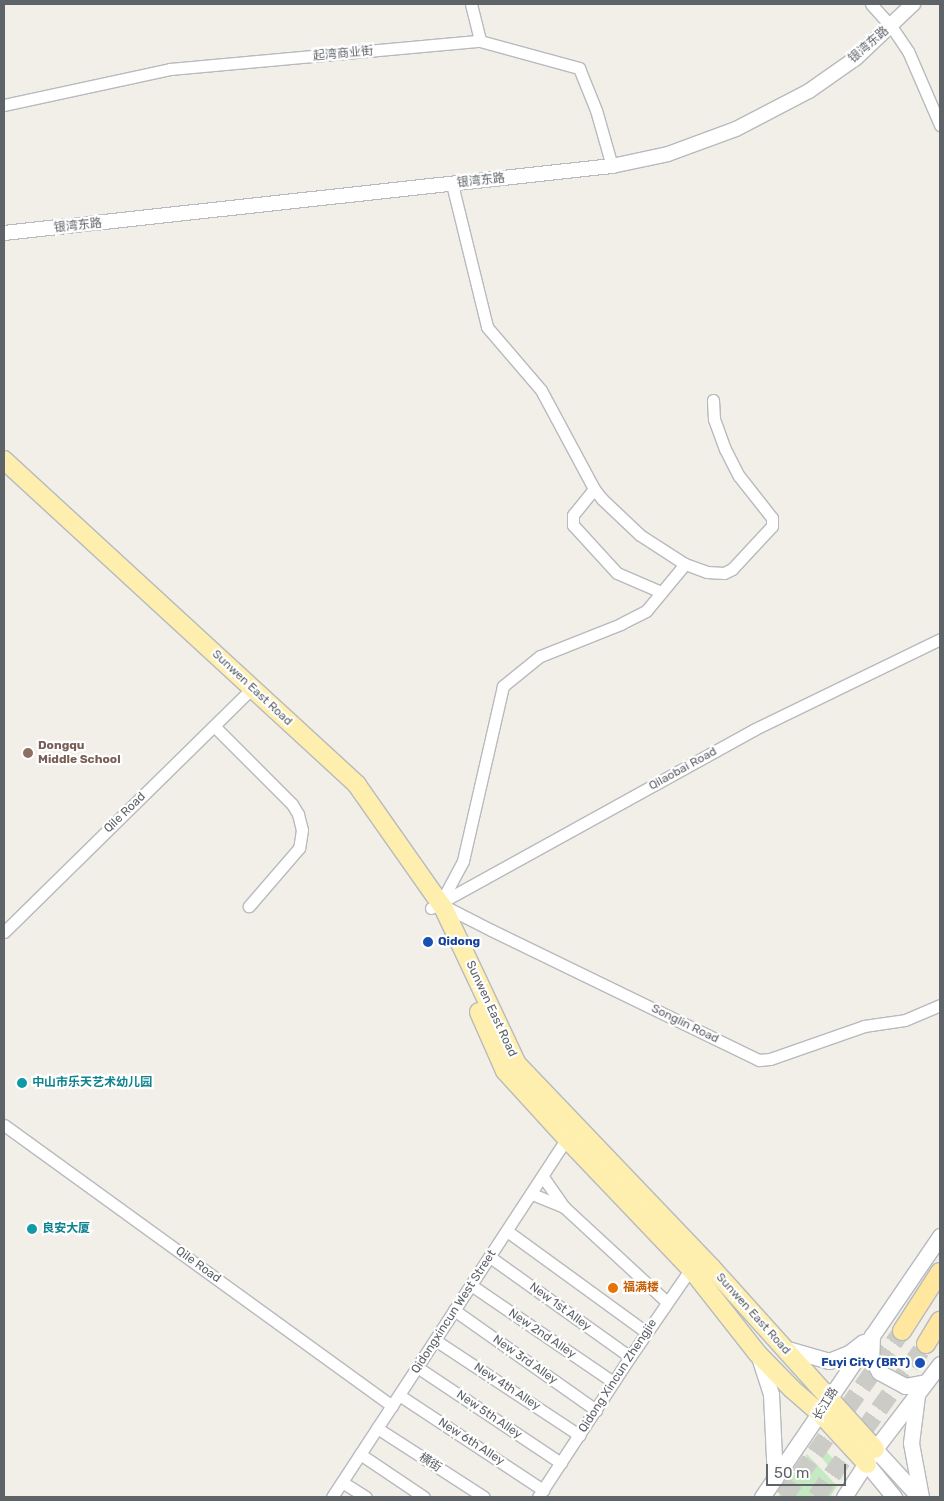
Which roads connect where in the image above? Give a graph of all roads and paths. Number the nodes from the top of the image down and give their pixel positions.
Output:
1 (471, 4) edge
2 (871, 4) edge
3 (913, 4) edge
4 (891, 26) junction
5 (480, 41) junction
6 (4, 106) edge
7 (940, 125) edge
8 (612, 166) junction
9 (452, 184) junction
10 (4, 233) edge
11 (713, 400) dead end
12 (4, 460) edge
13 (4, 475) edge
14 (594, 489) junction
15 (685, 564) junction
16 (661, 592) junction
17 (940, 639) edge
18 (246, 694) junction
19 (214, 726) junction
20 (249, 906) dead end
21 (436, 906) junction
22 (4, 932) edge
23 (940, 1005) edge
24 (4, 1125) edge
25 (571, 1132) junction
26 (543, 1177) junction
27 (532, 1194) junction
28 (564, 1207) junction
29 (507, 1230) junction
30 (940, 1236) edge
31 (490, 1257) junction
32 (695, 1263) junction
33 (940, 1272) edge
34 (471, 1285) junction
35 (667, 1302) junction
36 (454, 1310) junction
37 (940, 1321) edge
38 (902, 1331) tunnel mouth
39 (646, 1332) junction
40 (872, 1335) junction
41 (435, 1340) junction
42 (926, 1344) tunnel mouth
43 (784, 1348) junction
44 (758, 1354) junction
45 (630, 1357) junction
46 (940, 1364) edge
47 (417, 1367) junction
48 (613, 1382) junction
49 (922, 1388) junction
50 (399, 1395) junction
51 (392, 1406) junction
52 (825, 1406) junction
53 (596, 1410) junction
54 (377, 1428) junction
55 (579, 1435) junction
56 (360, 1454) junction
57 (871, 1457) junction
58 (561, 1463) junction
59 (775, 1479) junction
60 (342, 1482) junction
61 (541, 1493) edge
62 (332, 1497) edge
63 (366, 1497) edge
64 (424, 1497) edge
65 (484, 1497) edge
66 (762, 1497) edge
67 (844, 1497) edge
68 (894, 1497) edge
69 (920, 1497) edge

1 - 5 street
2 - 4 street
3 - 4 street, 银湾东路
4 - 7 street
4 - 8 street, 银湾东路
5 - 6 street, 起湾商业街
5 - 8 street, 起湾商业街
8 - 9 street, 银湾东路
9 - 10 street, 银湾东路
9 - 14 street
11 - 15 street
12 - 21 main road, Sunwen East Road
13 - 18 main road, Sunwen East Road
14 - 15 street
14 - 16 street
15 - 16 street
16 - 21 street
17 - 21 street, Qilaobai Road
18 - 19 street, Qile Road
18 - 21 main road, Sunwen East Road
19 - 20 street
19 - 22 street, Qile Road
21 - 23 street, Songlin Road
21 - 25 main road, Sunwen East Road
24 - 51 street, Qile Road
25 - 26 street, Qidongxincun West Street
25 - 32 main road, Sunwen East Road
26 - 27 street, Qidongxincun West Street
26 - 28 street
27 - 28 street
27 - 29 street, Qidongxincun West Street
28 - 35 street
29 - 31 street, Qidongxincun West Street
29 - 39 street
30 - 40 main road, 长江路
31 - 34 street, Qidongxincun West Street
31 - 45 street, New 1st Alley
32 - 35 street, Qidong Xincun Zhengjie
32 - 43 main road, Sunwen East Road
32 - 44 main road, Sunwen East Road
33 - 38 highway
34 - 36 street, Qidongxincun West Street
34 - 48 street, New 2nd Alley
35 - 39 street, Qidong Xincun Zhengjie
36 - 41 street, Qidongxincun West Street
36 - 53 street, New 3rd Alley
37 - 42 highway
39 - 45 street, Qidong Xincun Zhengjie
40 - 43 main road
40 - 49 main road
40 - 52 main road, 长江路
41 - 47 street, Qidongxincun West Street
41 - 55 street, New 4th Alley
43 - 52 main road, Sunwen East Road
44 - 52 main road, Sunwen East Road
44 - 59 main road
45 - 48 street, Qidong Xincun Zhengjie
46 - 49 main road
47 - 50 street, Qidongxincun West Street
47 - 58 street, New 5th Alley
48 - 53 street, Qidong Xincun Zhengjie
49 - 57 main road
49 - 69 main road
50 - 51 street, Qidongxincun West Street
50 - 61 street, New 6th Alley
51 - 54 street, Qidongxincun West Street
52 - 57 main road, Sunwen East Road
52 - 59 main road, 长江路
53 - 55 street, Qidong Xincun Zhengjie
54 - 56 street, Qidongxincun West Street
54 - 65 street, 横街
55 - 58 street, Qidong Xincun Zhengjie
56 - 60 street, Qidongxincun West Street
56 - 64 street
57 - 67 main road
57 - 68 main road, Sunwen East Road
57 - 69 main road, Sunwen East Road
58 - 61 street, Qidong Xincun Zhengjie
59 - 66 main road, 长江路
60 - 62 street, Qidongxincun West Street
60 - 63 street

